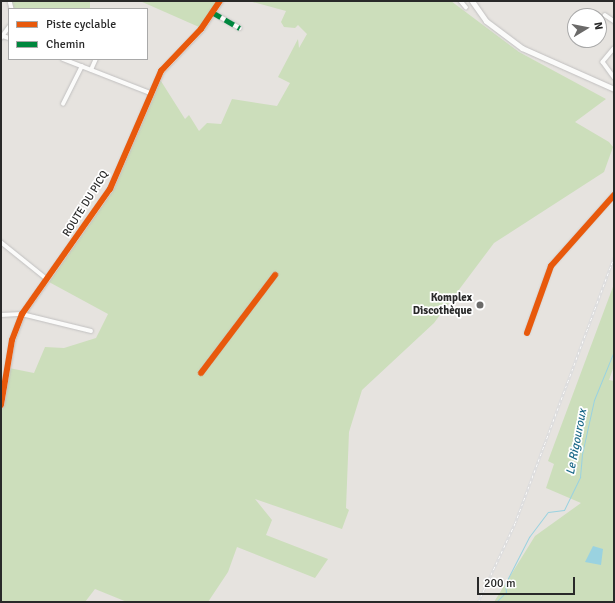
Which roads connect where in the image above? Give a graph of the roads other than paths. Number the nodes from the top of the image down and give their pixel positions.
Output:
1 (220, 1) edge
2 (461, 1) edge
3 (472, 1) edge
4 (466, 7) dead end
5 (212, 12) junction
6 (8, 28) edge
7 (240, 28) dead end
8 (2, 37) edge
9 (614, 49) edge
10 (66, 60) edge
11 (96, 60) edge
12 (82, 66) junction
13 (91, 70) junction
14 (614, 78) edge
15 (614, 89) edge
16 (150, 93) junction
17 (63, 104) dead end
18 (614, 194) edge
19 (1, 242) edge
20 (275, 275) dead end
21 (47, 279) junction
22 (22, 314) junction
23 (1, 315) edge
24 (91, 331) dead end
25 (527, 333) dead end
26 (202, 373) dead end
27 (1, 405) edge

1 - 5 street, ROUTE DU PICQ
2 - 4 street
3 - 15 street
5 - 7 street
5 - 16 street, ROUTE DU PICQ
6 - 8 street
9 - 14 street
10 - 12 street
11 - 13 street
12 - 13 street
12 - 17 street
13 - 16 street
16 - 21 street, ROUTE DU PICQ
18 - 25 street
19 - 21 street
20 - 26 street
21 - 22 street, ROUTE DU PICQ
22 - 23 street
22 - 24 street
22 - 27 street, ROUTE DU PICQ

